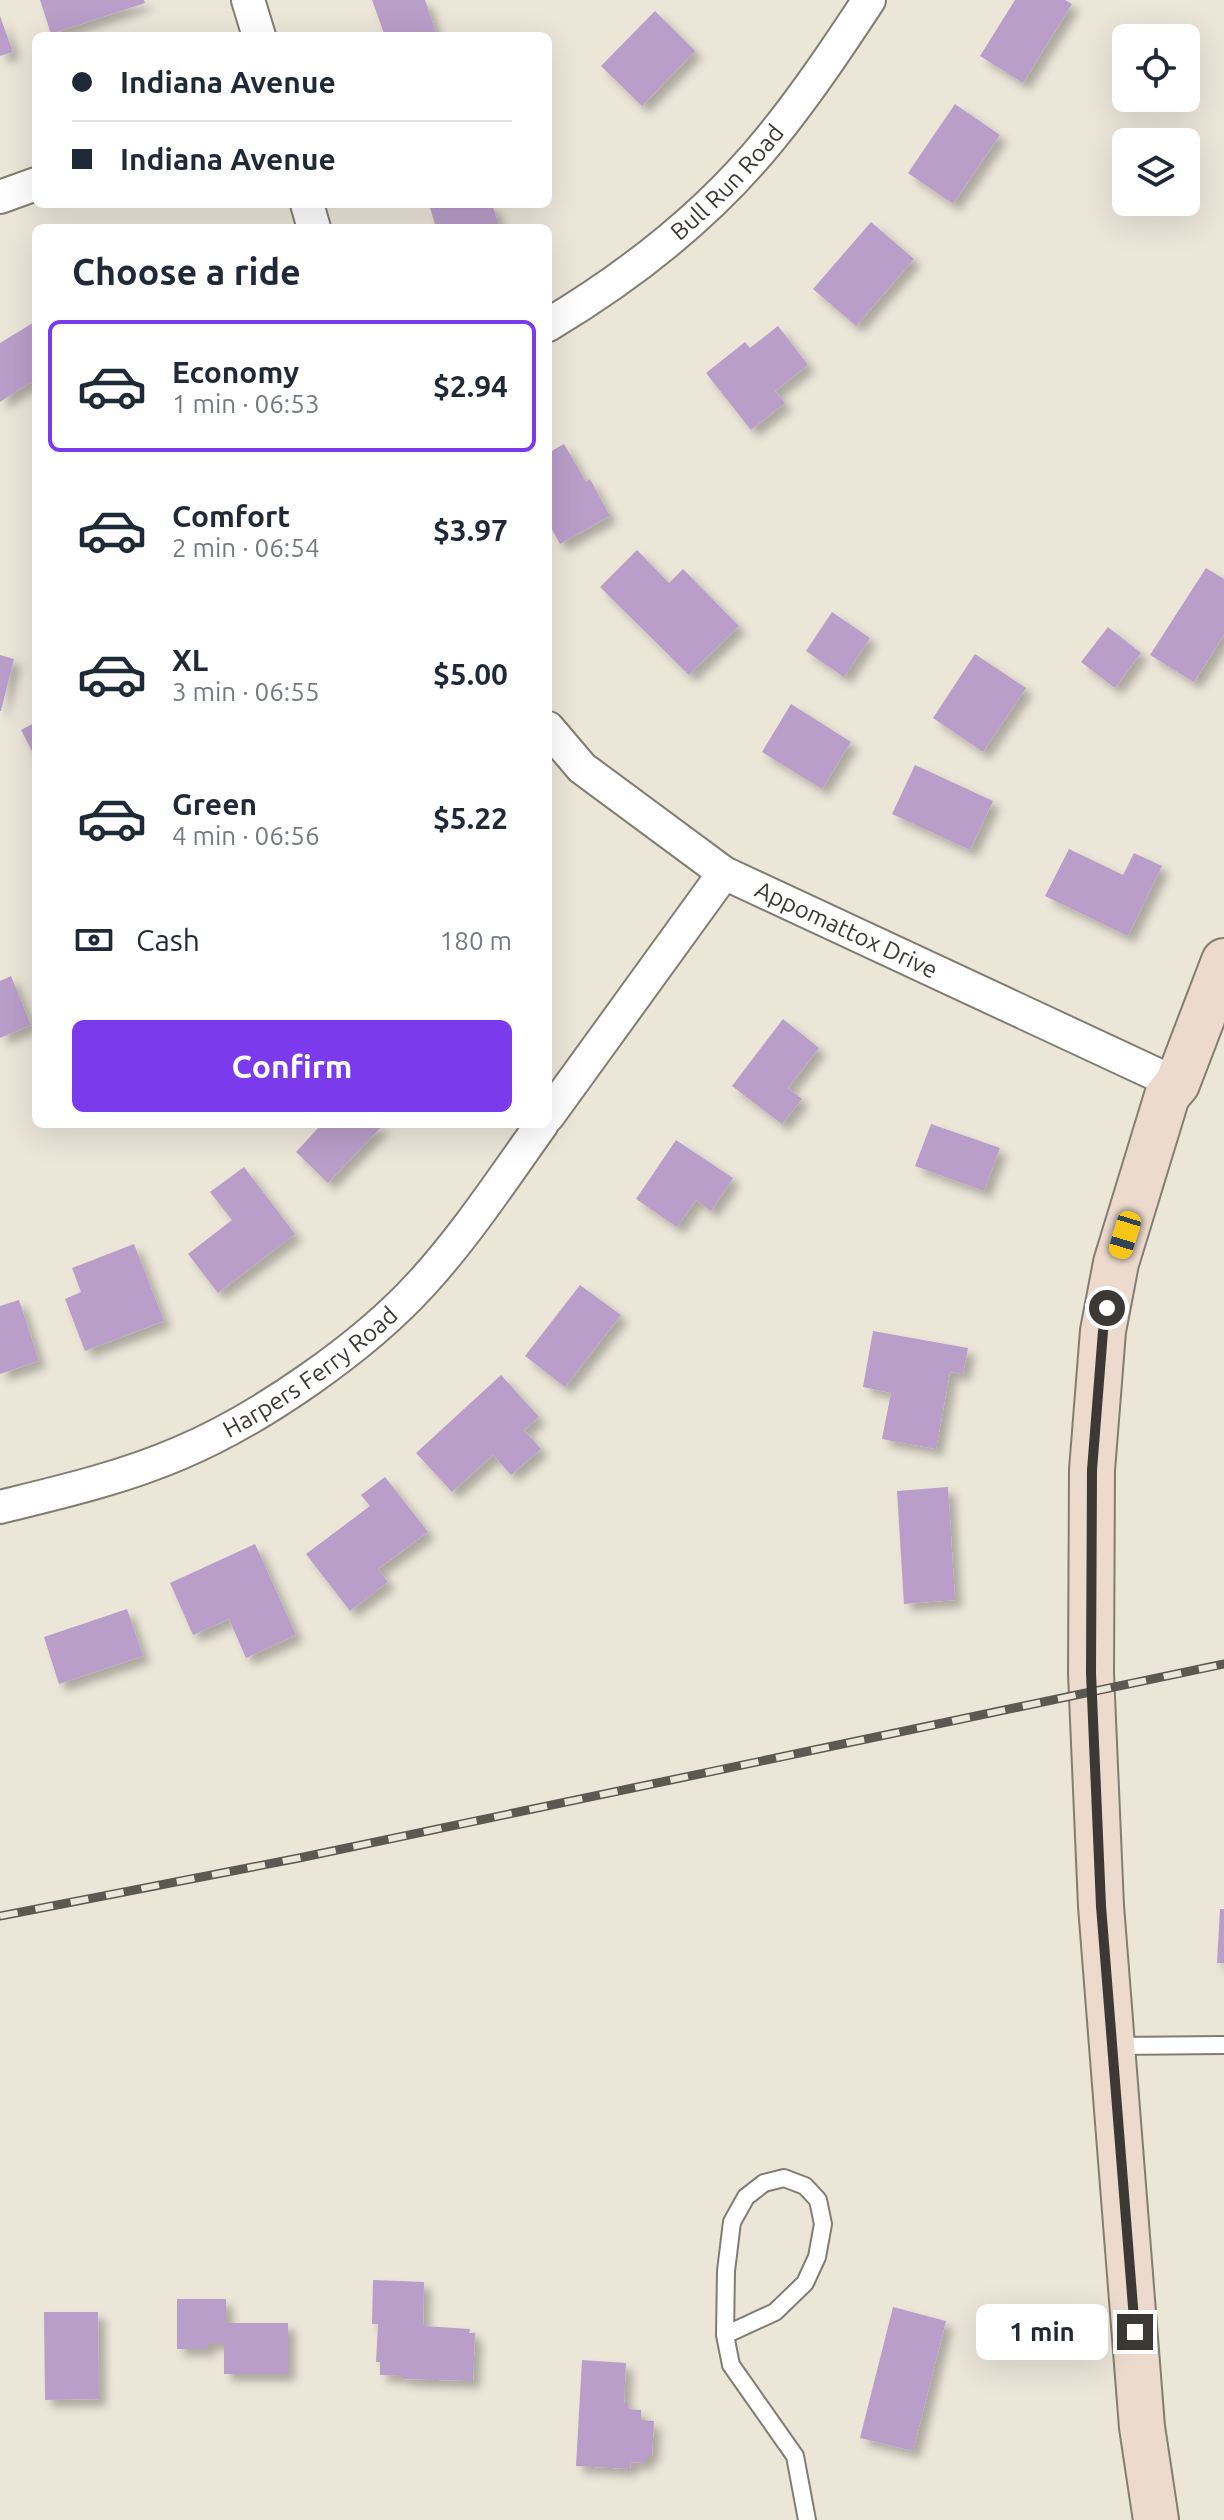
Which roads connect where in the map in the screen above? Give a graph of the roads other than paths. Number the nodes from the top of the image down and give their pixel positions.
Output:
1 (248, 0) edge
2 (869, 0) edge
3 (258, 32) edge
4 (32, 185) edge
5 (0, 197) edge
6 (552, 323) edge
7 (552, 733) edge
8 (724, 873) junction
9 (1224, 961) edge
10 (1177, 1084) junction
11 (552, 1110) edge
12 (539, 1128) edge
13 (0, 1507) edge
14 (1224, 2045) edge
15 (1112, 2046) junction
16 (725, 2335) junction
17 (807, 2520) edge
18 (1156, 2520) edge

1 - 3 street
2 - 6 street, Bull Run Road
4 - 5 street
7 - 8 street, Appomattox Drive
8 - 10 street, Appomattox Drive
8 - 11 street
9 - 10 main road
10 - 15 main road
12 - 13 street, Harpers Ferry Road
14 - 15 lane
15 - 18 main road
16 - 16 lane
16 - 17 lane

